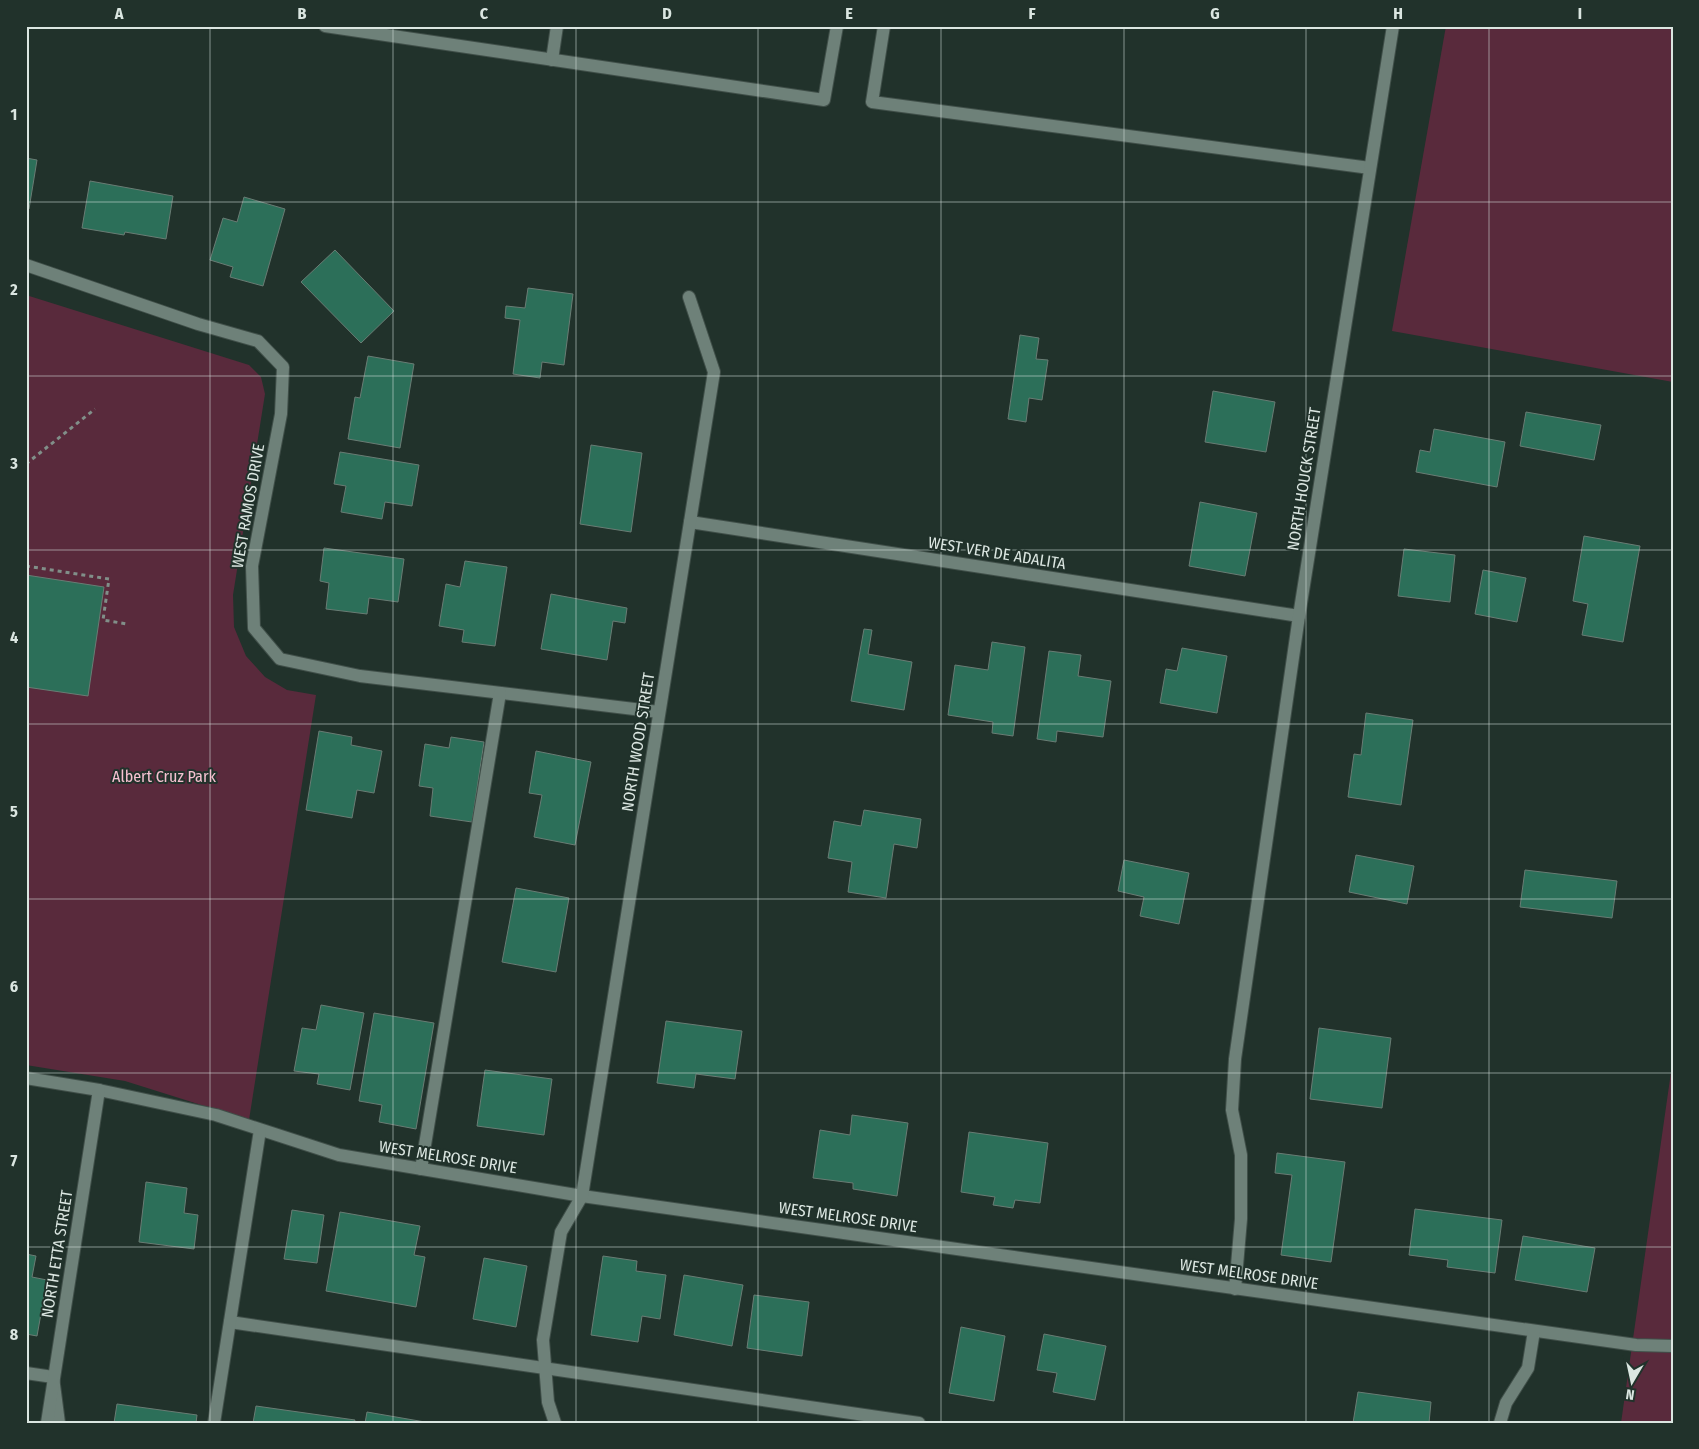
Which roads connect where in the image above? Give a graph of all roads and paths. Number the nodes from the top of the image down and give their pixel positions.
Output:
1 (326, 26) edge
2 (557, 26) edge
3 (837, 26) edge
4 (884, 26) edge
5 (1393, 26) edge
6 (552, 60) junction
7 (1370, 168) junction
8 (26, 265) edge
9 (689, 297) dead end
10 (95, 409) dead end
11 (26, 464) edge
12 (690, 522) junction
13 (26, 566) edge
14 (1298, 616) junction
15 (127, 624) dead end
16 (500, 693) junction
17 (660, 712) junction
18 (26, 1078) edge
19 (99, 1090) junction
20 (260, 1130) junction
21 (421, 1169) junction
22 (582, 1196) junction
23 (1235, 1289) junction
24 (230, 1322) junction
25 (1534, 1331) junction
26 (1673, 1346) edge
27 (545, 1368) junction
28 (26, 1373) edge
29 (53, 1377) junction
30 (47, 1423) edge
31 (59, 1423) edge
32 (214, 1423) edge
33 (555, 1423) edge
34 (920, 1423) edge
35 (1500, 1423) edge

1 - 6 street
2 - 6 street
3 - 6 street
4 - 7 street
5 - 7 street, NORTH HOUCK STREET
7 - 14 street, NORTH HOUCK STREET
8 - 16 street, WEST RAMOS DRIVE
9 - 12 street, NORTH WOOD STREET
10 - 11 path
12 - 14 street, WEST VER DE ADALITA
12 - 17 street, NORTH WOOD STREET
13 - 15 path
14 - 23 street, NORTH HOUCK STREET
16 - 17 street, WEST RAMOS DRIVE
16 - 21 street
17 - 22 street, NORTH WOOD STREET
18 - 19 street, WEST MELROSE DRIVE
19 - 20 street, WEST MELROSE DRIVE
19 - 29 street, NORTH ETTA STREET
20 - 21 street, WEST MELROSE DRIVE
20 - 24 street
21 - 22 street, WEST MELROSE DRIVE
22 - 23 street, WEST MELROSE DRIVE
22 - 27 street
23 - 25 street, WEST MELROSE DRIVE
24 - 27 street
24 - 32 street
25 - 26 street, WEST MELROSE DRIVE
25 - 35 street
27 - 33 street
27 - 34 street
28 - 29 street
29 - 30 street, NORTH ETTA STREET
29 - 31 street

